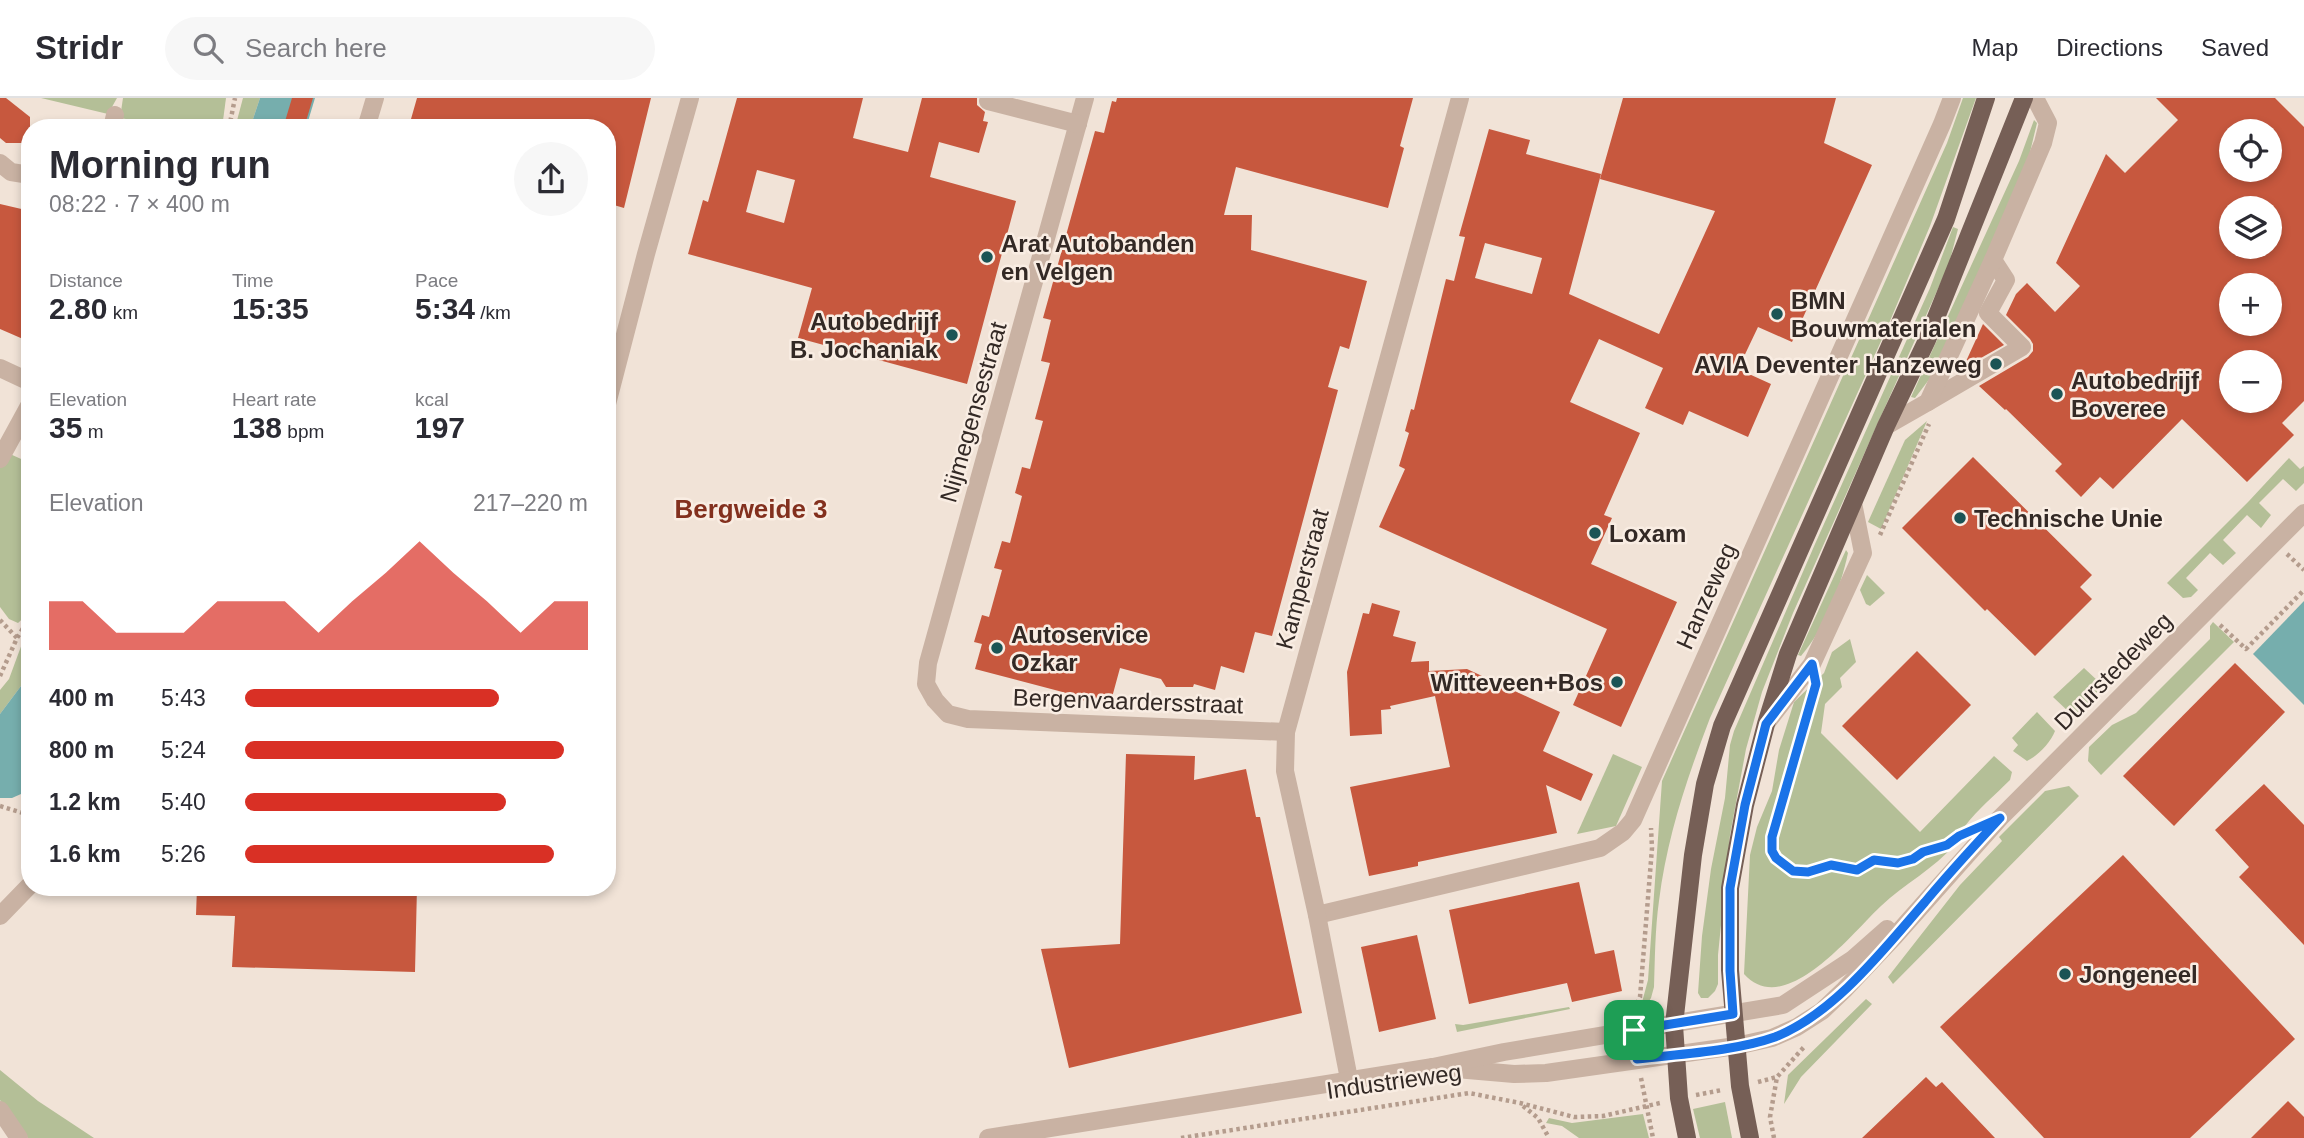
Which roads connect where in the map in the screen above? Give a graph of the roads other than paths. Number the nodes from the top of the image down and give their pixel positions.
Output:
1 (375, 98) edge
2 (690, 98) edge
3 (1085, 98) edge
4 (1460, 98) edge
5 (1952, 98) edge
6 (1986, 98) edge
7 (2024, 98) edge
8 (2035, 98) edge
9 (988, 101) dead end
10 (369, 119) edge
11 (1078, 124) junction
12 (0, 163) edge
13 (21, 174) edge
14 (1993, 260) junction
15 (0, 368) edge
16 (616, 369) edge
17 (21, 378) edge
18 (1928, 402) junction
19 (21, 420) edge
20 (1886, 426) junction
21 (0, 459) edge
22 (1853, 503) junction
23 (2304, 513) edge
24 (968, 719) joint
25 (1766, 724) junction
26 (1286, 732) junction
27 (1957, 865) junction
28 (21, 894) edge
29 (1317, 915) junction
30 (0, 916) edge
31 (1733, 1014) junction
32 (1674, 1025) junction
33 (1736, 1046) junction
34 (1675, 1054) junction
35 (1433, 1067) junction
36 (1349, 1079) junction
37 (0, 1110) edge
38 (19, 1138) edge
39 (988, 1138) edge
40 (1687, 1138) edge
41 (1750, 1138) edge

1 - 10 street
2 - 16 street
3 - 11 street, Nijmegensestraat
4 - 26 street, Kamperstraat
5 - 29 street, Hanzeweg
6 - 32 main road
7 - 20 main road
8 - 14 street
9 - 11 street
11 - 24 street, Nijmegensestraat
12 - 13 street
14 - 18 street
14 - 18 street
15 - 17 street
18 - 20 street
19 - 21 street
20 - 22 main road
22 - 25 main road
22 - 25 street
23 - 27 street, Duurstedeweg
24 - 26 street, Bergenvaardersstraat
25 - 31 main road
26 - 29 street, Kamperstraat
27 - 31 street, Duurstedeweg
27 - 33 street, Duurstedeweg
28 - 30 street
29 - 36 street, Kamperstraat
31 - 32 street, Industrieweg
31 - 33 main road
32 - 34 main road
32 - 35 street, Industrieweg
33 - 34 street, Industrieweg
33 - 41 main road
34 - 35 street, Industrieweg
34 - 40 main road
35 - 36 street, Industrieweg
36 - 39 street, Industrieweg
37 - 38 street

